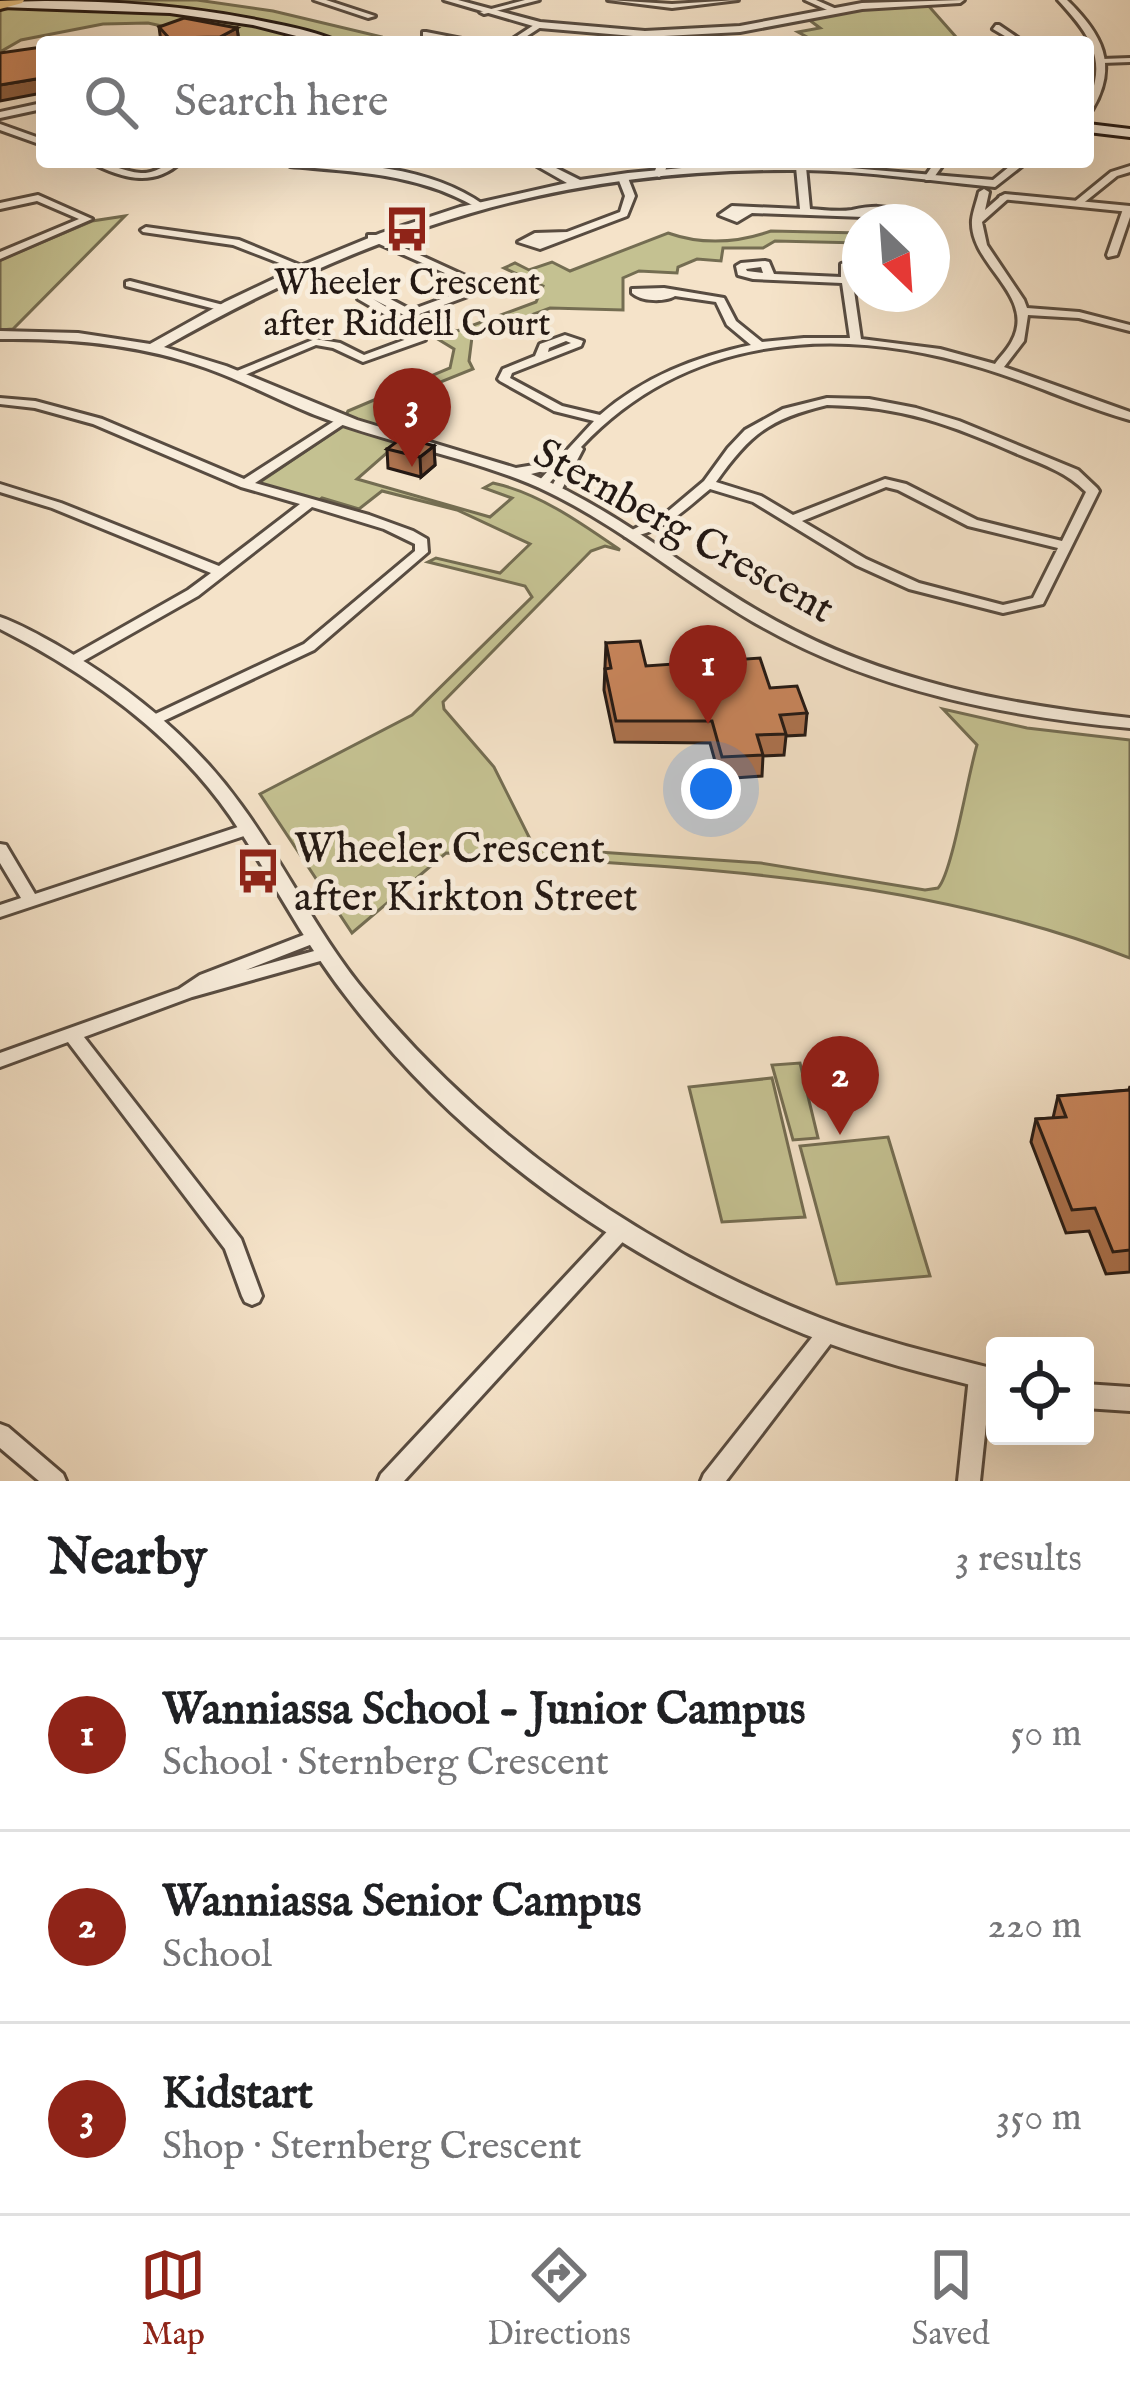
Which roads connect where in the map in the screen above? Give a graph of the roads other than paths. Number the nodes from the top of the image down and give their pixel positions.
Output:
1 (100, 0) edge
2 (324, 0) edge
3 (448, 0) edge
4 (535, 0) edge
5 (612, 0) edge
6 (734, 0) edge
7 (809, 0) edge
8 (960, 0) edge
9 (1062, 0) edge
10 (647, 2) edge
11 (5, 4) edge
12 (837, 10) junction
13 (484, 12) junction
14 (371, 16) dead end
15 (540, 25) junction
16 (997, 27) dead end
17 (426, 34) dead end
18 (318, 36) edge
19 (320, 36) edge
20 (436, 36) edge
21 (522, 36) edge
22 (1011, 36) edge
23 (1087, 36) edge
24 (1094, 46) edge
25 (1102, 61) junction
26 (1130, 61) edge
27 (1094, 87) edge
28 (36, 107) edge
29 (0, 115) edge
30 (0, 127) edge
31 (1094, 132) edge
32 (1130, 136) edge
33 (36, 140) edge
34 (115, 168) edge
35 (170, 168) edge
36 (337, 168) edge
37 (545, 168) edge
38 (661, 168) edge
39 (801, 168) edge
40 (866, 168) edge
41 (936, 168) edge
42 (1014, 168) edge
43 (1030, 168) edge
44 (1130, 169) edge
45 (623, 178) junction
46 (929, 178) junction
47 (572, 185) junction
48 (989, 188) junction
49 (1011, 194) junction
50 (1078, 203) junction
51 (479, 205) junction
52 (0, 206) edge
53 (1129, 209) edge
54 (805, 212) junction
55 (747, 213) dead end
56 (842, 213) edge
57 (976, 222) junction
58 (146, 230) dead end
59 (566, 236) dead end
60 (372, 237) junction
61 (1112, 255) dead end
62 (0, 256) edge
63 (299, 267) junction
64 (770, 277) dead end
65 (842, 280) edge
66 (130, 284) dead end
67 (670, 296) dead end
68 (223, 308) junction
69 (1024, 311) junction
70 (855, 312) edge
71 (203, 321) junction
72 (1130, 328) edge
73 (0, 335) edge
74 (1018, 338) junction
75 (856, 342) junction
76 (761, 347) junction
77 (152, 348) junction
78 (170, 352) junction
79 (540, 357) dead end
80 (982, 364) junction
81 (997, 369) junction
82 (236, 375) junction
83 (0, 400) edge
84 (1130, 416) edge
85 (602, 419) junction
86 (343, 420) junction
87 (577, 448) junction
88 (560, 463) junction
89 (513, 472) junction
90 (245, 484) junction
91 (709, 484) junction
92 (549, 487) junction
93 (0, 488) edge
94 (308, 504) junction
95 (792, 520) junction
96 (630, 534) junction
97 (1066, 546) junction
98 (222, 572) junction
99 (0, 622) edge
100 (73, 661) junction
101 (154, 720) junction
102 (1130, 722) edge
103 (247, 829) junction
104 (0, 849) edge
105 (31, 901) junction
106 (0, 911) edge
107 (320, 946) junction
108 (72, 1034) junction
109 (0, 1060) edge
110 (622, 1228) junction
111 (252, 1296) dead end
112 (828, 1332) junction
113 (986, 1379) edge
114 (986, 1385) edge
115 (1094, 1397) edge
116 (1130, 1400) edge
117 (0, 1434) edge
118 (56, 1481) edge
119 (389, 1481) edge
120 (712, 1481) edge
121 (969, 1481) edge

1 - 19 main road
2 - 14 street
3 - 13 street
4 - 13 street
5 - 10 street
6 - 10 street
7 - 12 street
8 - 12 street
9 - 23 street
11 - 18 main road
12 - 15 street
13 - 15 street
15 - 21 street
16 - 22 street
17 - 20 street
24 - 25 street
25 - 26 street
25 - 27 street
28 - 29 street
30 - 33 street
31 - 32 main road
34 - 35 street
36 - 51 street
37 - 47 street
38 - 45 street
39 - 54 street
40 - 46 street
41 - 46 street
42 - 48 street
43 - 49 street
44 - 50 street
45 - 47 street
45 - 59 street
46 - 48 street
47 - 51 street
48 - 49 street
48 - 57 street
49 - 50 street
49 - 57 street
50 - 53 street
51 - 60 street
52 - 62 street
53 - 61 street
54 - 55 street
54 - 56 street
57 - 69 street
58 - 63 street
60 - 63 street
60 - 82 street
63 - 68 street
64 - 65 street
66 - 68 street
67 - 76 street
68 - 71 street
69 - 72 street
69 - 74 street
70 - 75 street
71 - 77 street
71 - 78 street
73 - 77 street, Sternberg Crescent
74 - 80 street
74 - 81 street
75 - 76 street
75 - 80 street
76 - 85 street
77 - 78 street, Sternberg Crescent
78 - 82 street, Sternberg Crescent
79 - 85 street
80 - 81 street
81 - 84 street
82 - 86 street, Sternberg Crescent
83 - 90 street
85 - 87 street
86 - 89 street, Sternberg Crescent
86 - 90 street
87 - 88 street
87 - 92 street
88 - 89 street
88 - 92 street
89 - 92 street, Sternberg Crescent
90 - 94 street
91 - 95 street
91 - 96 street
91 - 97 street
92 - 96 street, Sternberg Crescent
93 - 98 street
94 - 98 street
94 - 101 street
95 - 97 street
95 - 97 street
96 - 102 street, Sternberg Crescent
98 - 100 street
99 - 100 street
100 - 101 street
101 - 103 street
103 - 105 street
103 - 107 street
104 - 105 street
105 - 106 street
107 - 108 street
107 - 110 street
108 - 109 street
108 - 111 street
110 - 112 street
110 - 119 street
112 - 113 street
112 - 120 street
114 - 121 street
115 - 116 street
117 - 118 street

